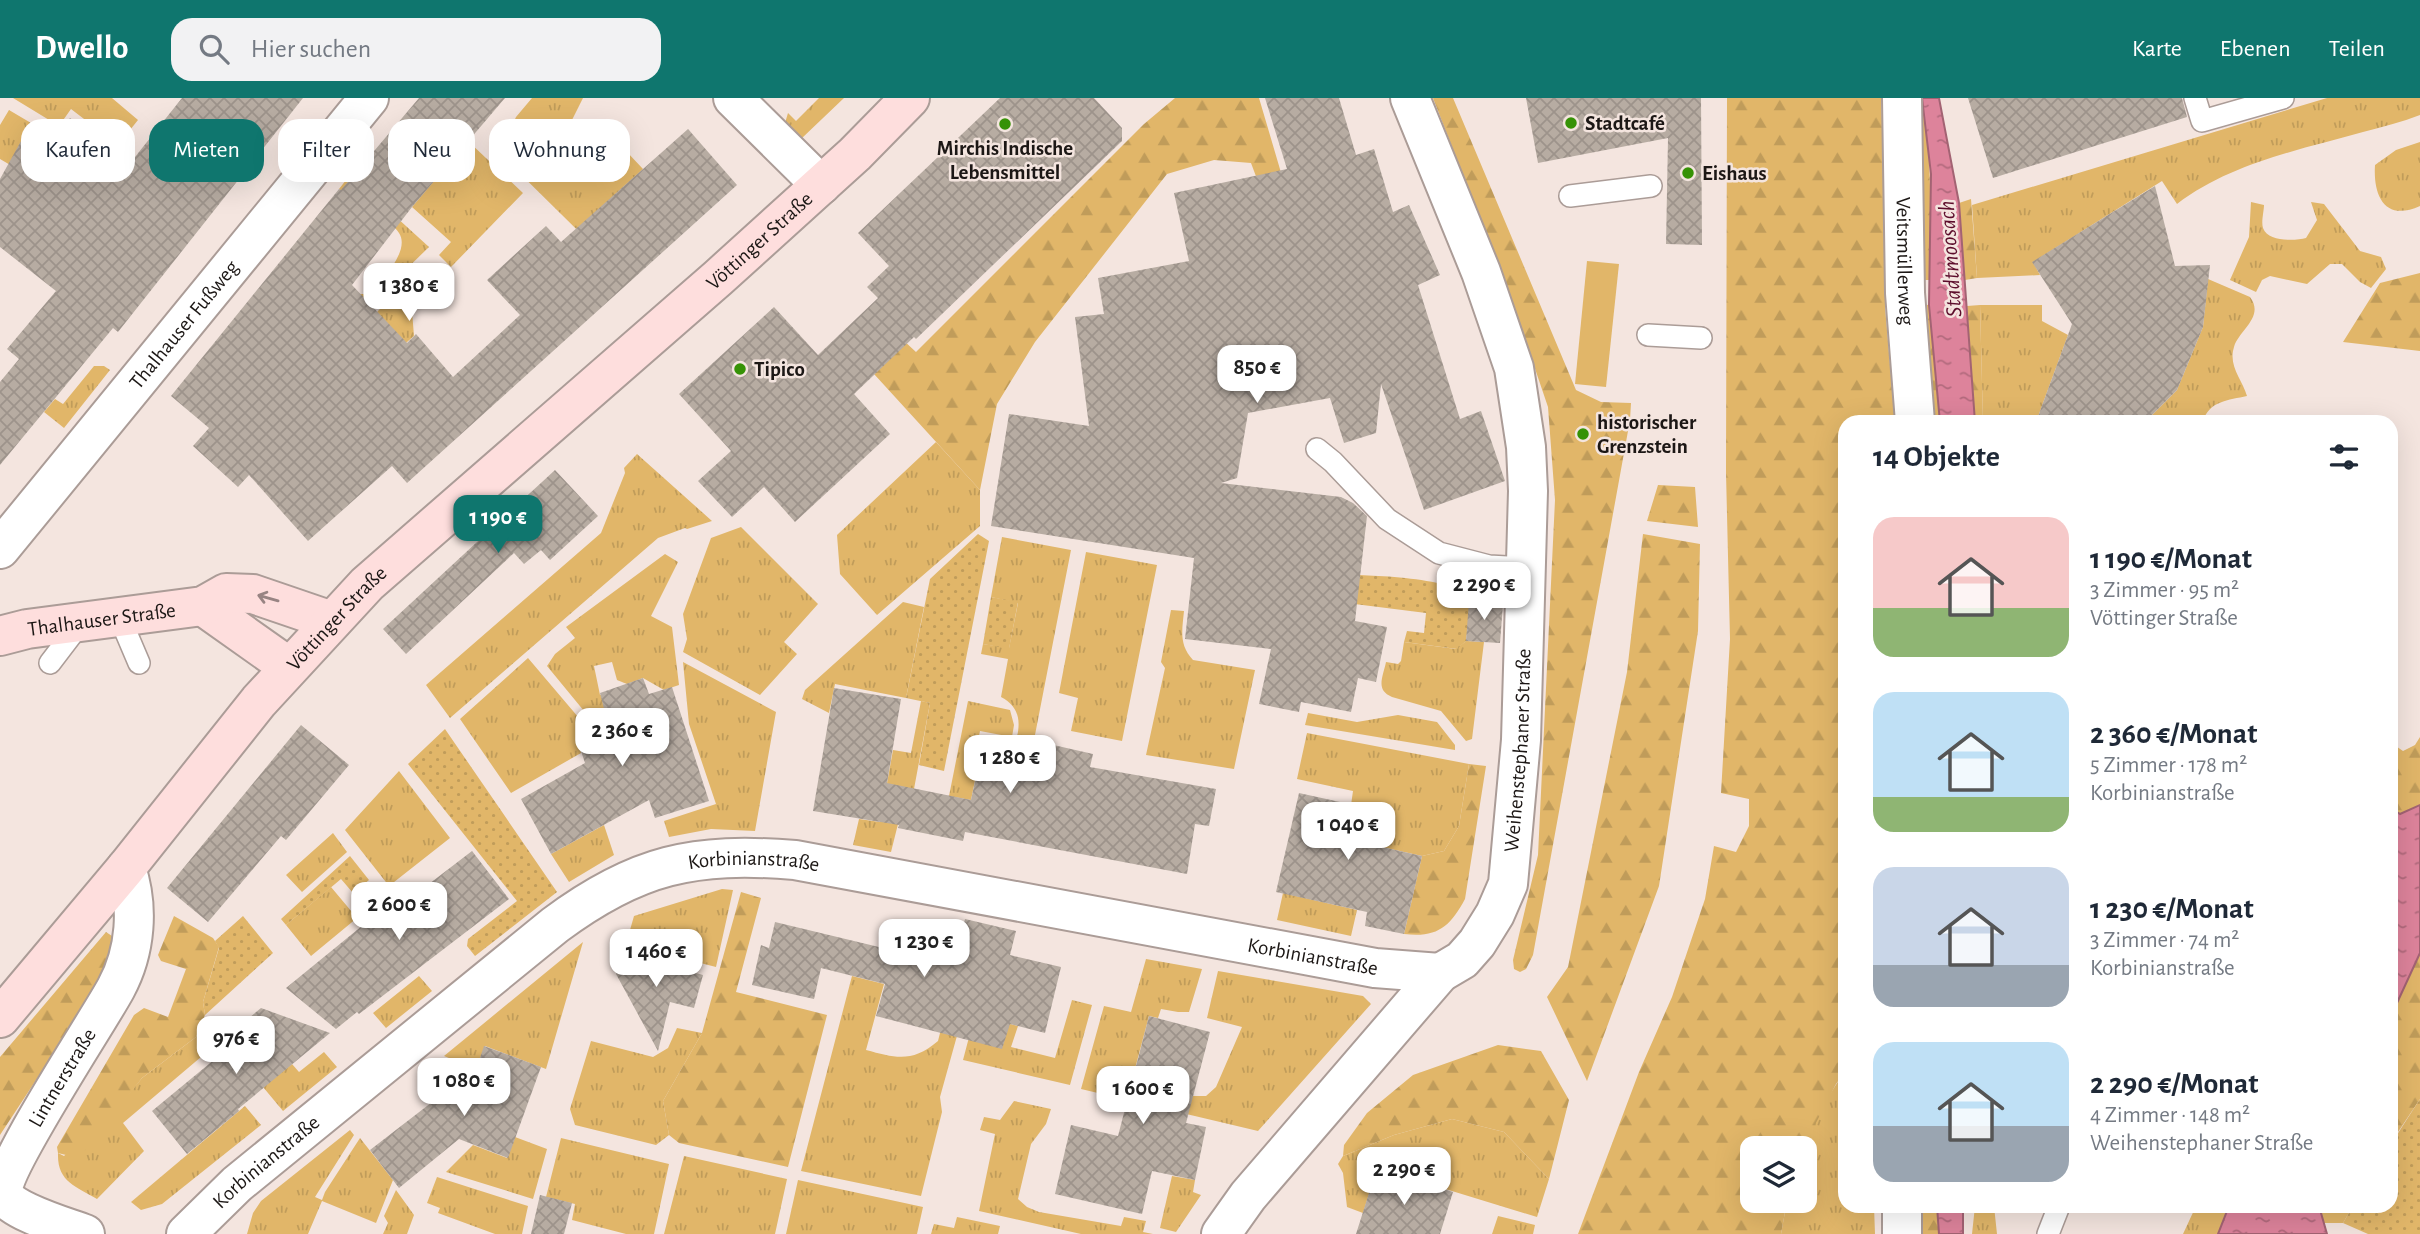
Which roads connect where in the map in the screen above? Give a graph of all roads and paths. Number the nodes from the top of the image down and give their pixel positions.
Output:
1 (369, 98) edge
2 (733, 98) edge
3 (910, 98) edge
4 (1410, 98) edge
5 (1902, 98) edge
6 (2195, 98) edge
7 (2283, 98) edge
8 (821, 185) junction
9 (1651, 186) dead end
10 (1570, 196) dead end
11 (1648, 335) dead end
12 (1701, 338) dead end
13 (1914, 415) edge
14 (1317, 449) dead end
15 (0, 549) edge
16 (1526, 568) junction
17 (203, 606) junction
18 (101, 618) junction
19 (332, 621) junction
20 (0, 636) edge
21 (50, 663) dead end
22 (139, 663) dead end
23 (289, 667) junction
24 (126, 868) junction
25 (1440, 973) junction
26 (0, 1017) edge
27 (1902, 1213) edge
28 (2056, 1213) edge
29 (85, 1234) edge
30 (186, 1234) edge
31 (1221, 1234) edge
32 (1902, 1234) edge
33 (2048, 1234) edge

1 - 15 street, Thalhauser Fußweg
2 - 8 street
3 - 8 main road, Vöttinger Straße
4 - 16 street, Weihenstephaner Straße
5 - 13 street, Veitsmüllerweg
6 - 7 lane
8 - 19 main road, Vöttinger Straße
9 - 10 lane
11 - 12 lane
14 - 16 lane
16 - 25 street, Weihenstephaner Straße
17 - 18 main road, Thalhauser Straße
19 -> 17 main road, Thalhauser Straße
17 - 23 main road, Thalhauser Straße
18 - 20 main road, Thalhauser Straße
18 - 21 lane
18 - 22 lane
19 - 23 main road, Vöttinger Straße
23 - 24 main road, Vöttinger Straße
24 - 26 main road, Vöttinger Straße
24 - 29 street, Lintnerstraße
25 - 30 street, Korbinianstraße
25 - 31 street, Weihenstephaner Straße
27 - 32 street
28 - 33 lane

